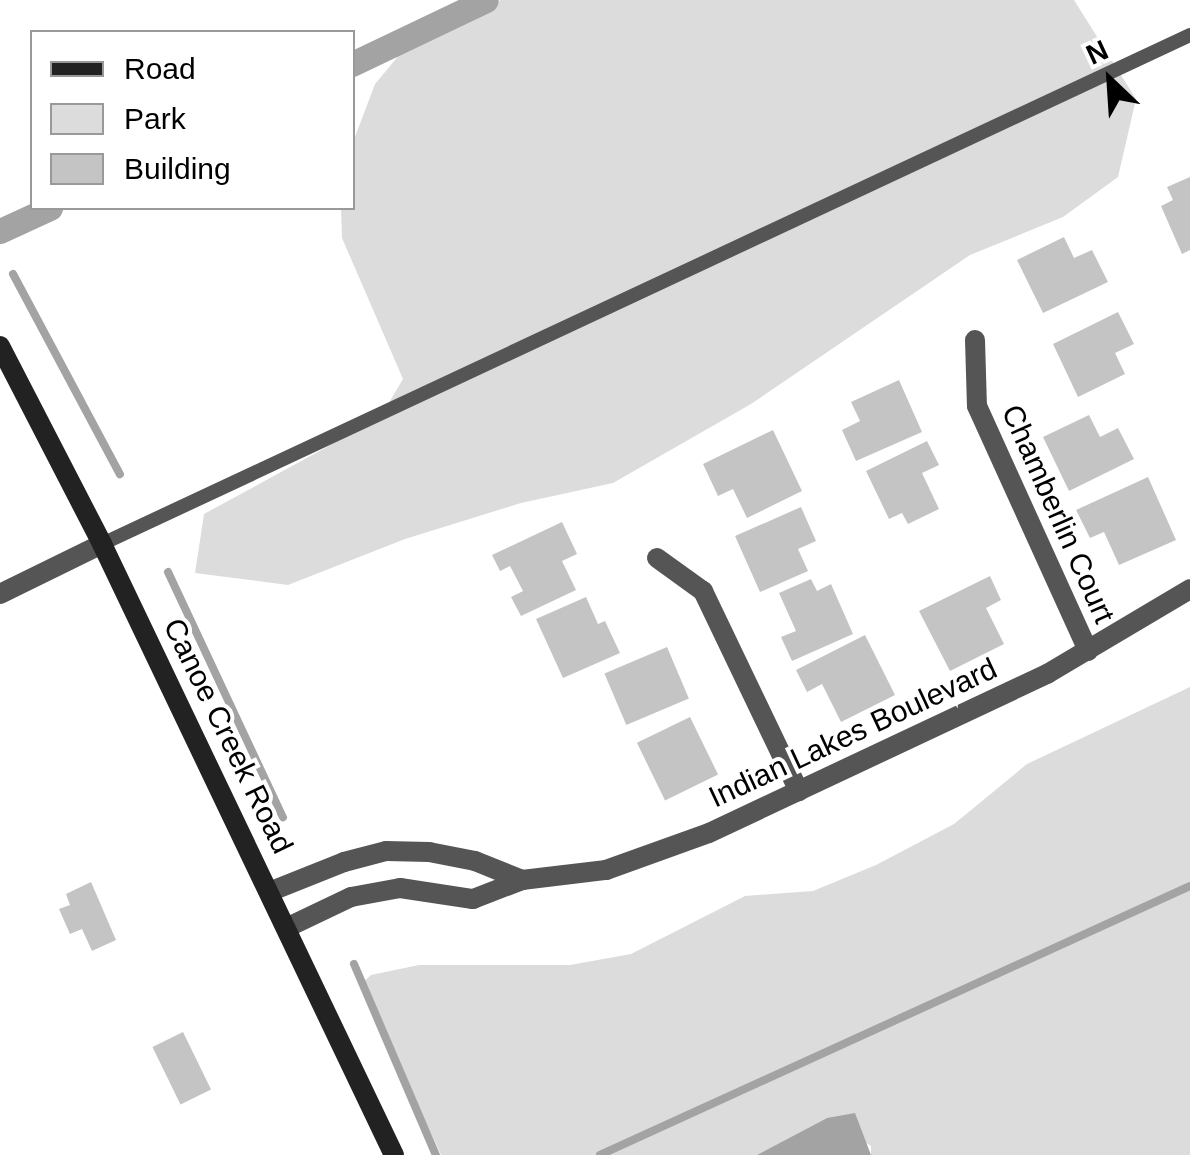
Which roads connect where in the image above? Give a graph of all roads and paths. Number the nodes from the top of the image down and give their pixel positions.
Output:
1 (1190, 34) edge
2 (975, 340) dead end
3 (0, 346) edge
4 (102, 544) junction
5 (657, 558) dead end
6 (1190, 589) edge
7 (0, 594) edge
8 (1088, 652) junction
9 (799, 791) junction
10 (522, 880) junction
11 (269, 892) junction
12 (286, 928) junction
13 (394, 1155) edge

1 - 4 lane
2 - 8 street, Chamberlin Court
3 - 4 main road, Canoe Creek Road
4 - 7 street
4 - 11 main road, Canoe Creek Road
5 - 9 street
6 - 8 street, Indian Lakes Boulevard
8 - 9 street, Indian Lakes Boulevard
9 - 10 street, Indian Lakes Boulevard
10 - 11 street, Indian Lakes Boulevard
10 - 12 street, Indian Lakes Boulevard
11 - 12 main road, Canoe Creek Road
12 - 13 main road, Canoe Creek Road

